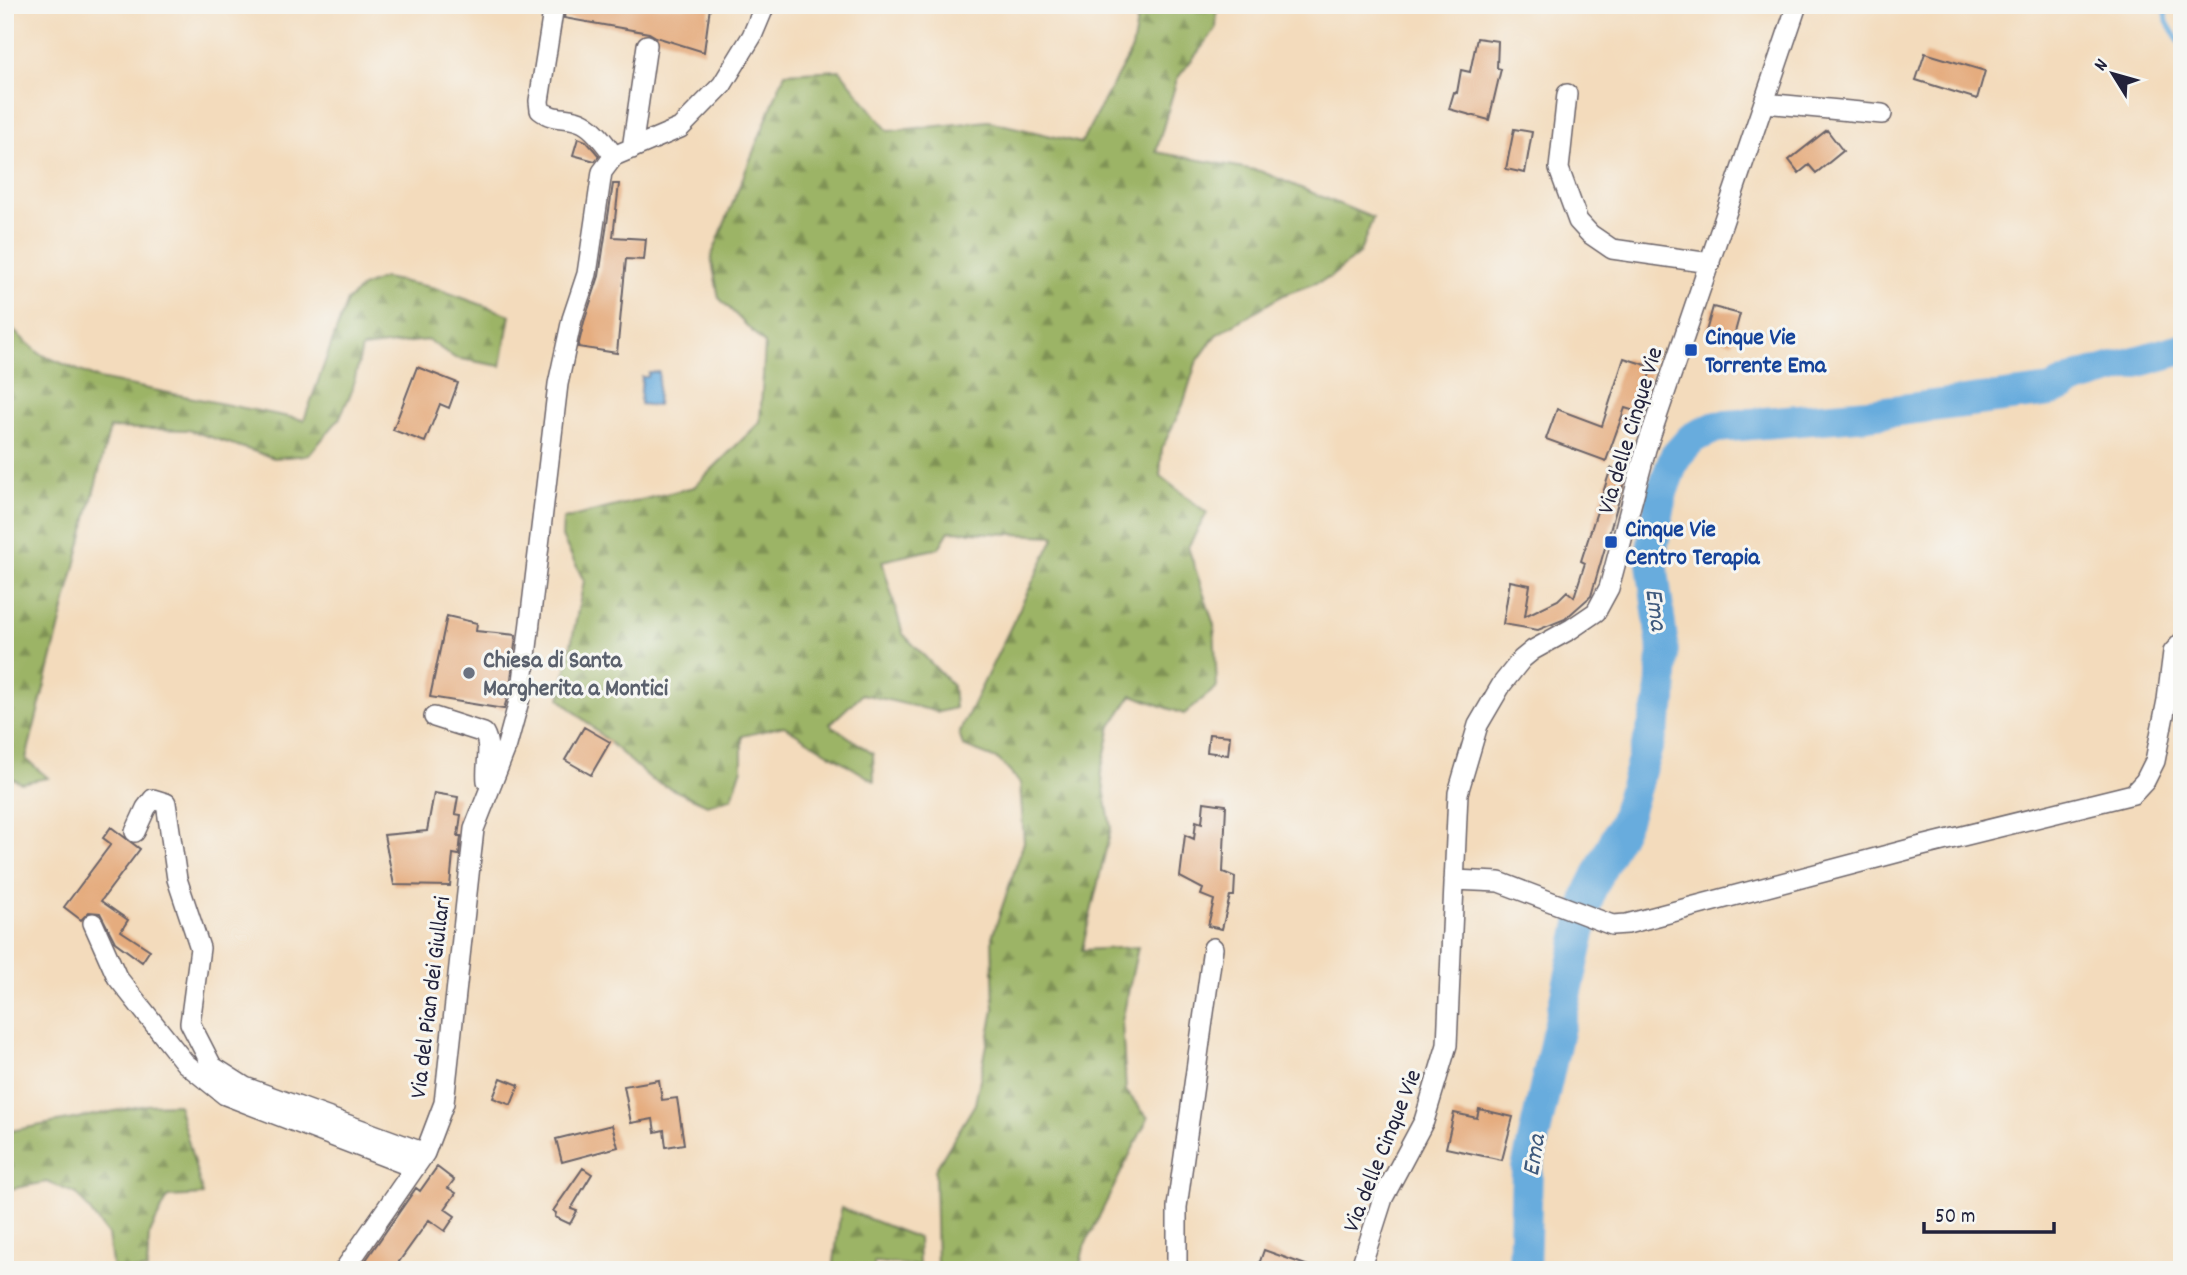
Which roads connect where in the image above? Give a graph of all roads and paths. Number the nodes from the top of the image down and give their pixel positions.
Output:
1 (554, 5) edge
2 (765, 5) edge
3 (1797, 5) edge
4 (647, 45) dead end
5 (1567, 94) dead end
6 (1764, 103) junction
7 (1882, 114) dead end
8 (623, 152) junction
9 (1710, 263) junction
10 (2182, 642) edge
11 (434, 717) dead end
12 (488, 789) junction
13 (135, 832) dead end
14 (1454, 880) junction
15 (93, 923) dead end
16 (1213, 948) dead end
17 (419, 1160) junction
18 (344, 1270) edge
19 (1177, 1270) edge
20 (1360, 1270) edge

1 - 8 street
2 - 8 street
3 - 6 street, Via delle Cinque Vie
4 - 8 street, Via del Pian dei Giullari
5 - 9 street
6 - 7 street
6 - 9 street, Via delle Cinque Vie
8 - 12 street, Via del Pian dei Giullari
9 - 14 street, Via delle Cinque Vie
10 - 14 street
11 - 12 street
12 - 17 street, Via del Pian dei Giullari
13 - 17 street
14 - 20 street, Via delle Cinque Vie
15 - 17 street
16 - 19 street
17 - 18 street, Via del Pian dei Giullari

